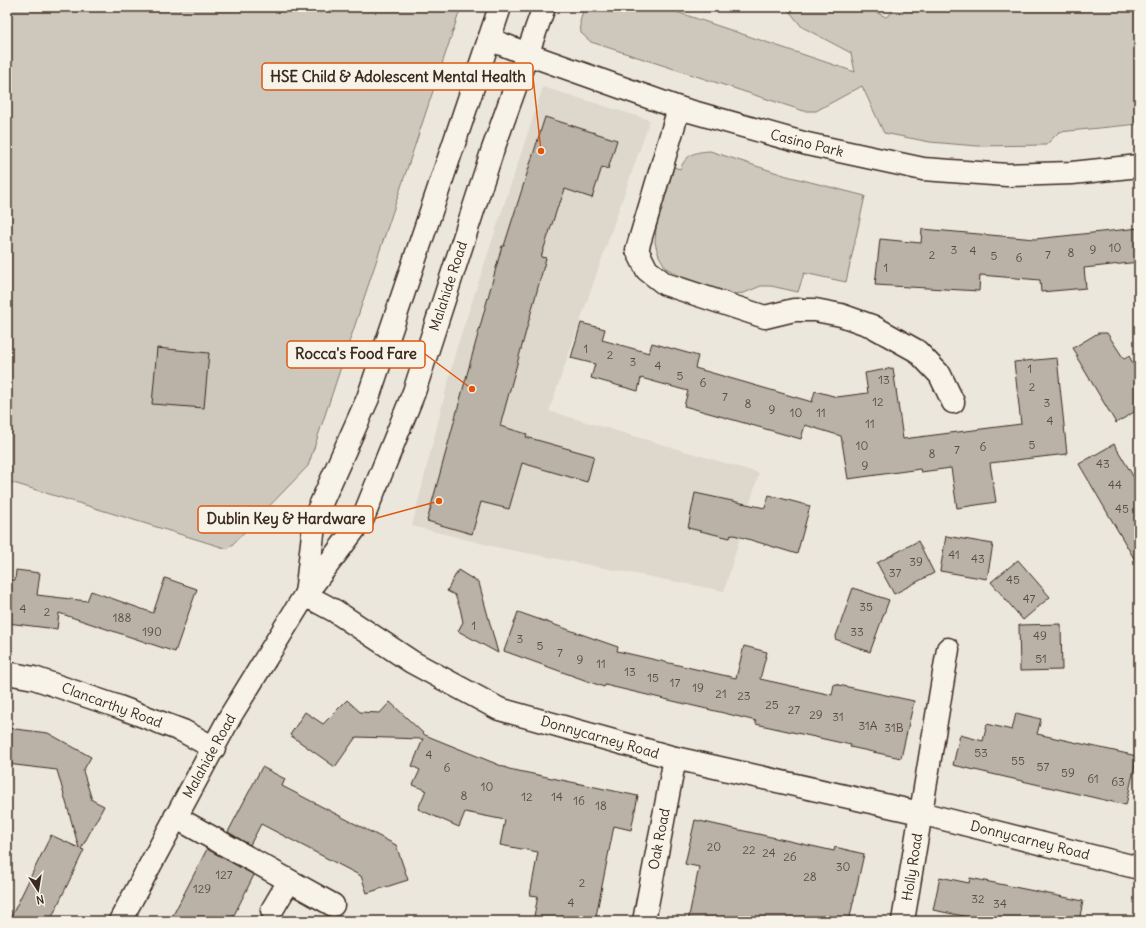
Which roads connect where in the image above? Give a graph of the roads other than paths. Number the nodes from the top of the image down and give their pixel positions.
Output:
1 (500, 7) edge
2 (544, 7) edge
3 (489, 39) junction
4 (527, 54) junction
5 (679, 108) junction
6 (1139, 166) edge
7 (953, 402) dead end
8 (305, 595) junction
9 (948, 649) dead end
10 (7, 673) edge
11 (214, 748) junction
12 (675, 758) junction
13 (920, 813) junction
14 (175, 817) junction
15 (1139, 868) edge
16 (289, 881) junction
17 (333, 905) dead end
18 (272, 910) dead end
19 (120, 921) edge
20 (644, 921) edge
21 (903, 921) edge

1 - 3 street, Malahide Road
2 - 4 street, Malahide Road
3 - 4 street, Casino Park
3 - 8 street, Malahide Road
4 - 5 street, Casino Park
4 - 8 street, Malahide Road
5 - 6 street, Casino Park
5 - 7 street
8 - 11 street, Malahide Road
8 - 12 street, Donnycarney Road
9 - 13 street
10 - 11 street, Clancarthy Road
11 - 14 street, Malahide Road
12 - 13 street, Donnycarney Road
12 - 20 street, Oak Road
13 - 15 street, Donnycarney Road
13 - 21 street, Holly Road
14 - 16 street
14 - 19 street, Malahide Road
16 - 17 street
16 - 18 street

